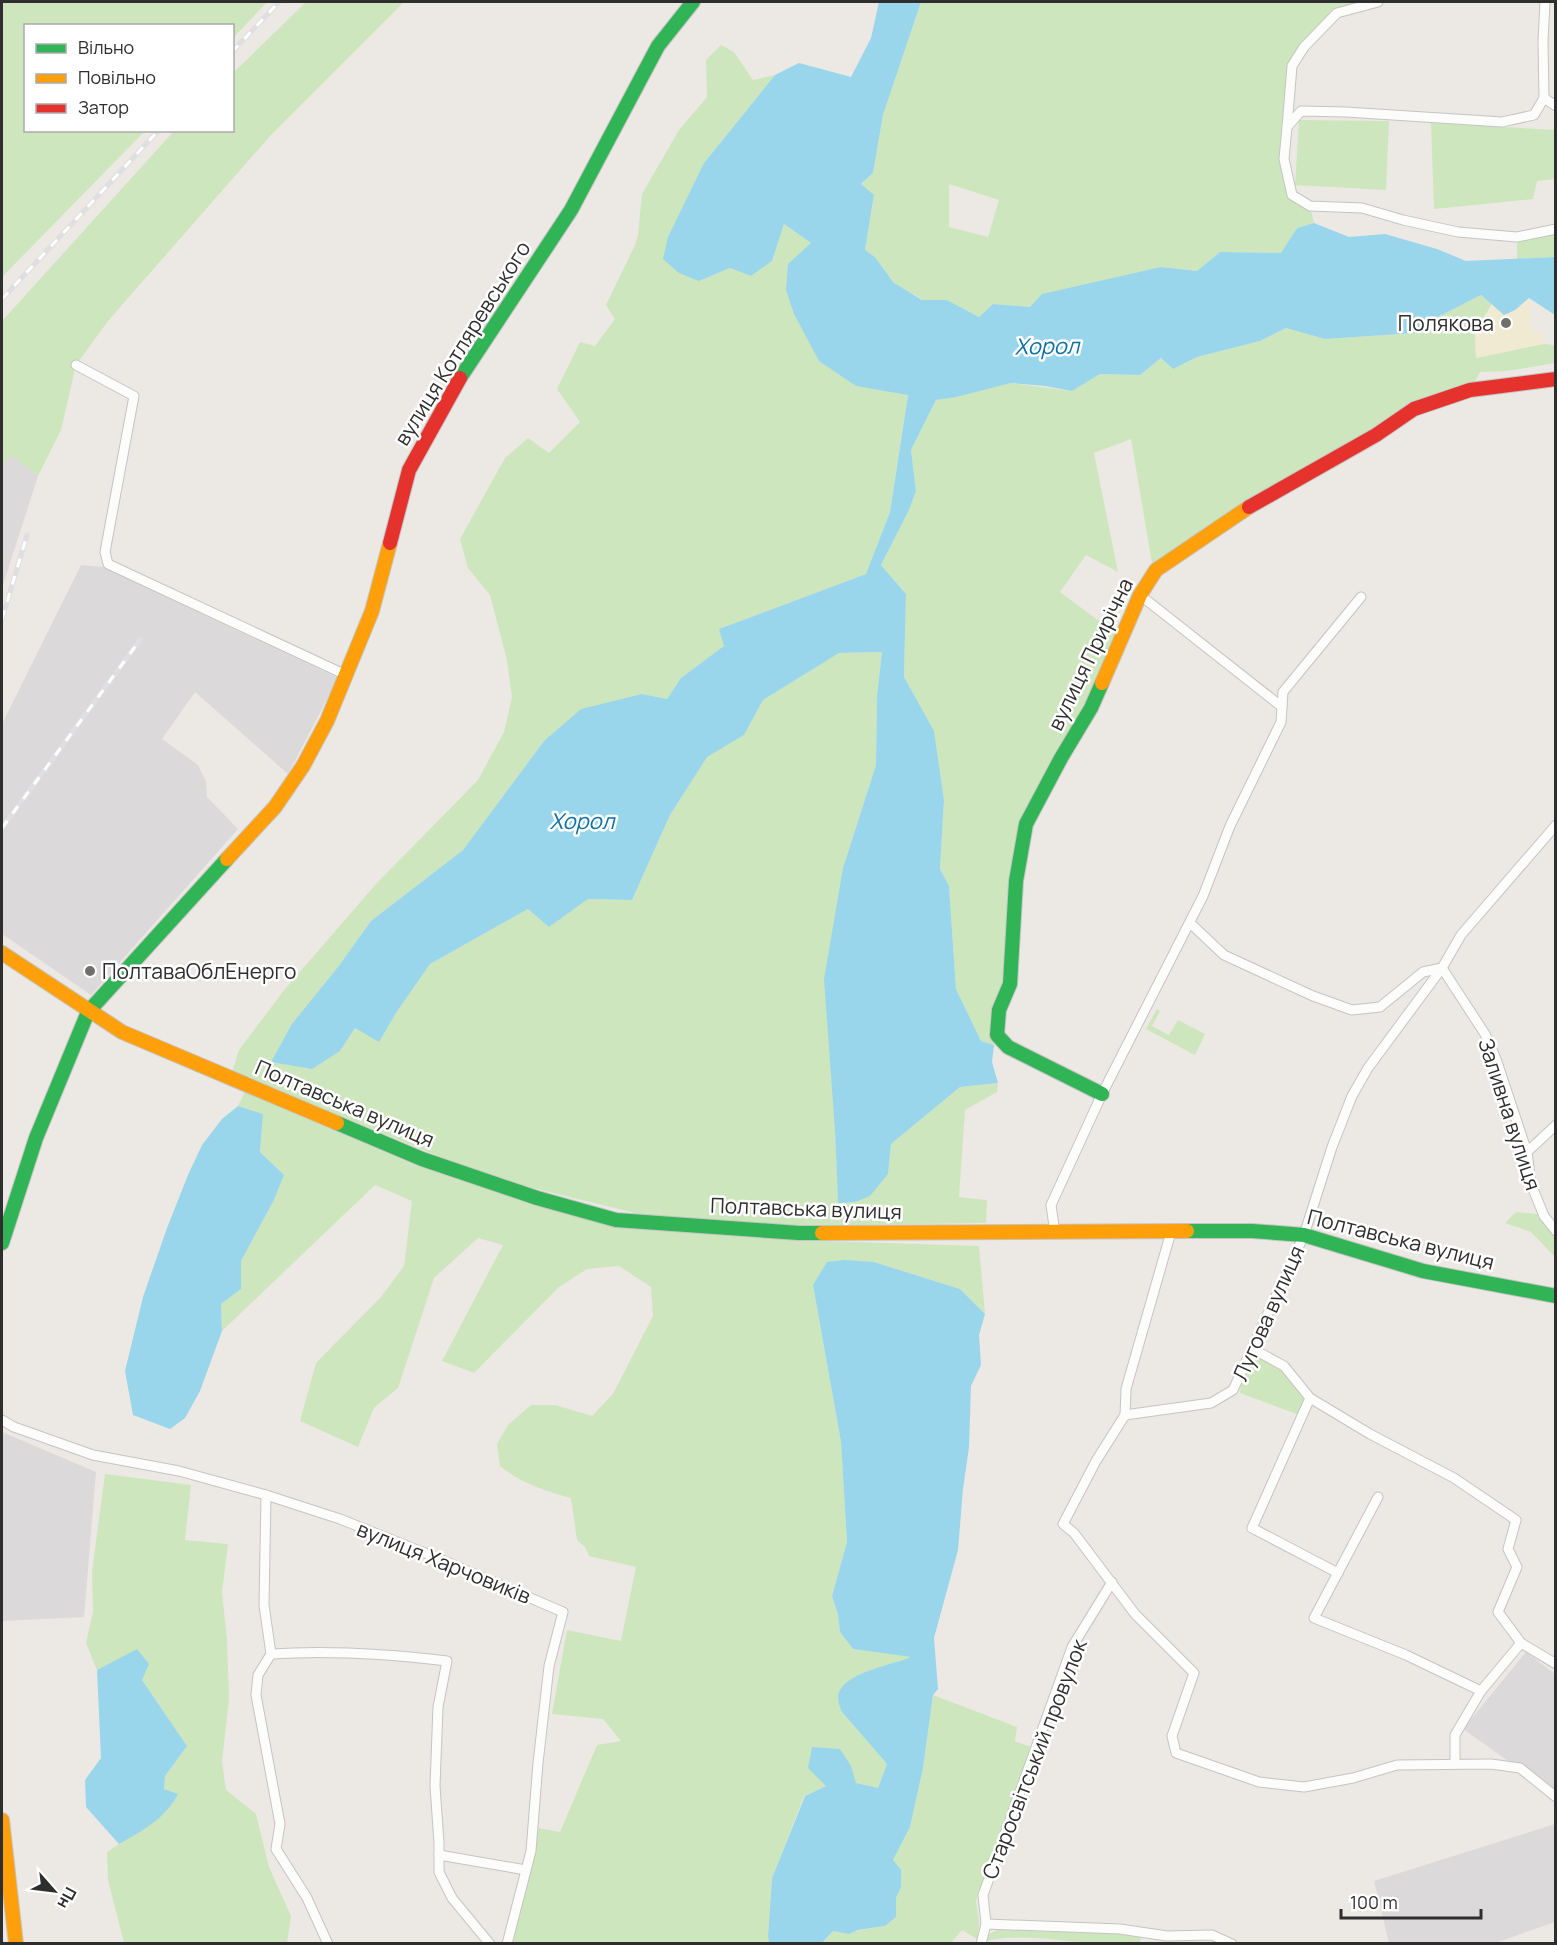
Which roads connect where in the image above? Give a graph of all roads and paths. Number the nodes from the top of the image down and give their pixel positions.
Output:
1 (693, 2) edge
2 (1378, 2) edge
3 (1545, 2) edge
4 (1544, 98) junction
5 (1556, 106) edge
6 (1287, 127) junction
7 (1556, 229) edge
8 (76, 365) dead end
9 (1556, 379) edge
10 (1140, 595) junction
11 (1361, 597) dead end
12 (346, 675) junction
13 (1281, 707) junction
14 (1556, 825) edge
15 (1190, 923) junction
16 (2, 953) edge
17 (1442, 968) junction
18 (88, 1012) junction
19 (1102, 1094) junction
20 (1556, 1125) edge
21 (1527, 1152) junction
22 (1171, 1232) junction
23 (1556, 1232) edge
24 (1055, 1233) junction
25 (1304, 1234) junction
26 (2, 1243) edge
27 (1556, 1296) edge
28 (1253, 1349) junction
29 (1310, 1398) junction
30 (1125, 1415) junction
31 (2, 1420) edge
32 (266, 1495) junction
33 (1378, 1497) dead end
34 (1338, 1573) junction
35 (1112, 1582) junction
36 (1521, 1643) junction
37 (271, 1654) junction
38 (1556, 1664) edge
39 (1481, 1691) junction
40 (1455, 1764) junction
41 (1556, 1797) edge
42 (2, 1820) edge
43 (439, 1855) junction
44 (526, 1870) junction
45 (986, 1924) junction
46 (16, 1944) edge
47 (328, 1944) edge
48 (490, 1944) edge
49 (507, 1944) edge
50 (981, 1944) edge
51 (1232, 1944) edge

1 - 12 street, вулиця Котляревського
2 - 6 street
3 - 4 street
4 - 5 street
4 - 6 street
6 - 7 street
8 - 12 street
9 - 10 street, вулиця Прирічна
10 - 13 street
10 - 19 street, вулиця Прирічна
11 - 13 street
12 - 18 street, вулиця Котляревського
13 - 15 street
14 - 17 street, Лугова вулиця
15 - 17 street
15 - 19 street
16 - 18 street, Полтавська вулиця
17 - 21 street, Заливна вулиця
17 - 25 street, Лугова вулиця
18 - 24 street, Полтавська вулиця
18 - 26 street, вулиця Котляревського
19 - 24 street
20 - 21 street
21 - 23 street, Заливна вулиця
22 - 24 street, Полтавська вулиця
22 - 25 street, Полтавська вулиця
22 - 30 street
25 - 27 street, Полтавська вулиця
25 - 28 street, Лугова вулиця
28 - 29 street
28 - 30 street, Лугова вулиця
29 - 34 street
29 - 36 street
30 - 35 street
31 - 32 street, вулиця Харчовиків
32 - 37 street
32 - 44 street, вулиця Харчовиків
33 - 34 street
34 - 39 street
35 - 40 street
35 - 45 street, Старосвітський провулок
36 - 38 street
36 - 39 street
37 - 43 street
37 - 47 street
39 - 40 street
40 - 41 street
42 - 46 street
43 - 44 street
43 - 48 street
44 - 49 street, вулиця Харчовиків
45 - 50 street, Старосвітський провулок
45 - 51 street

